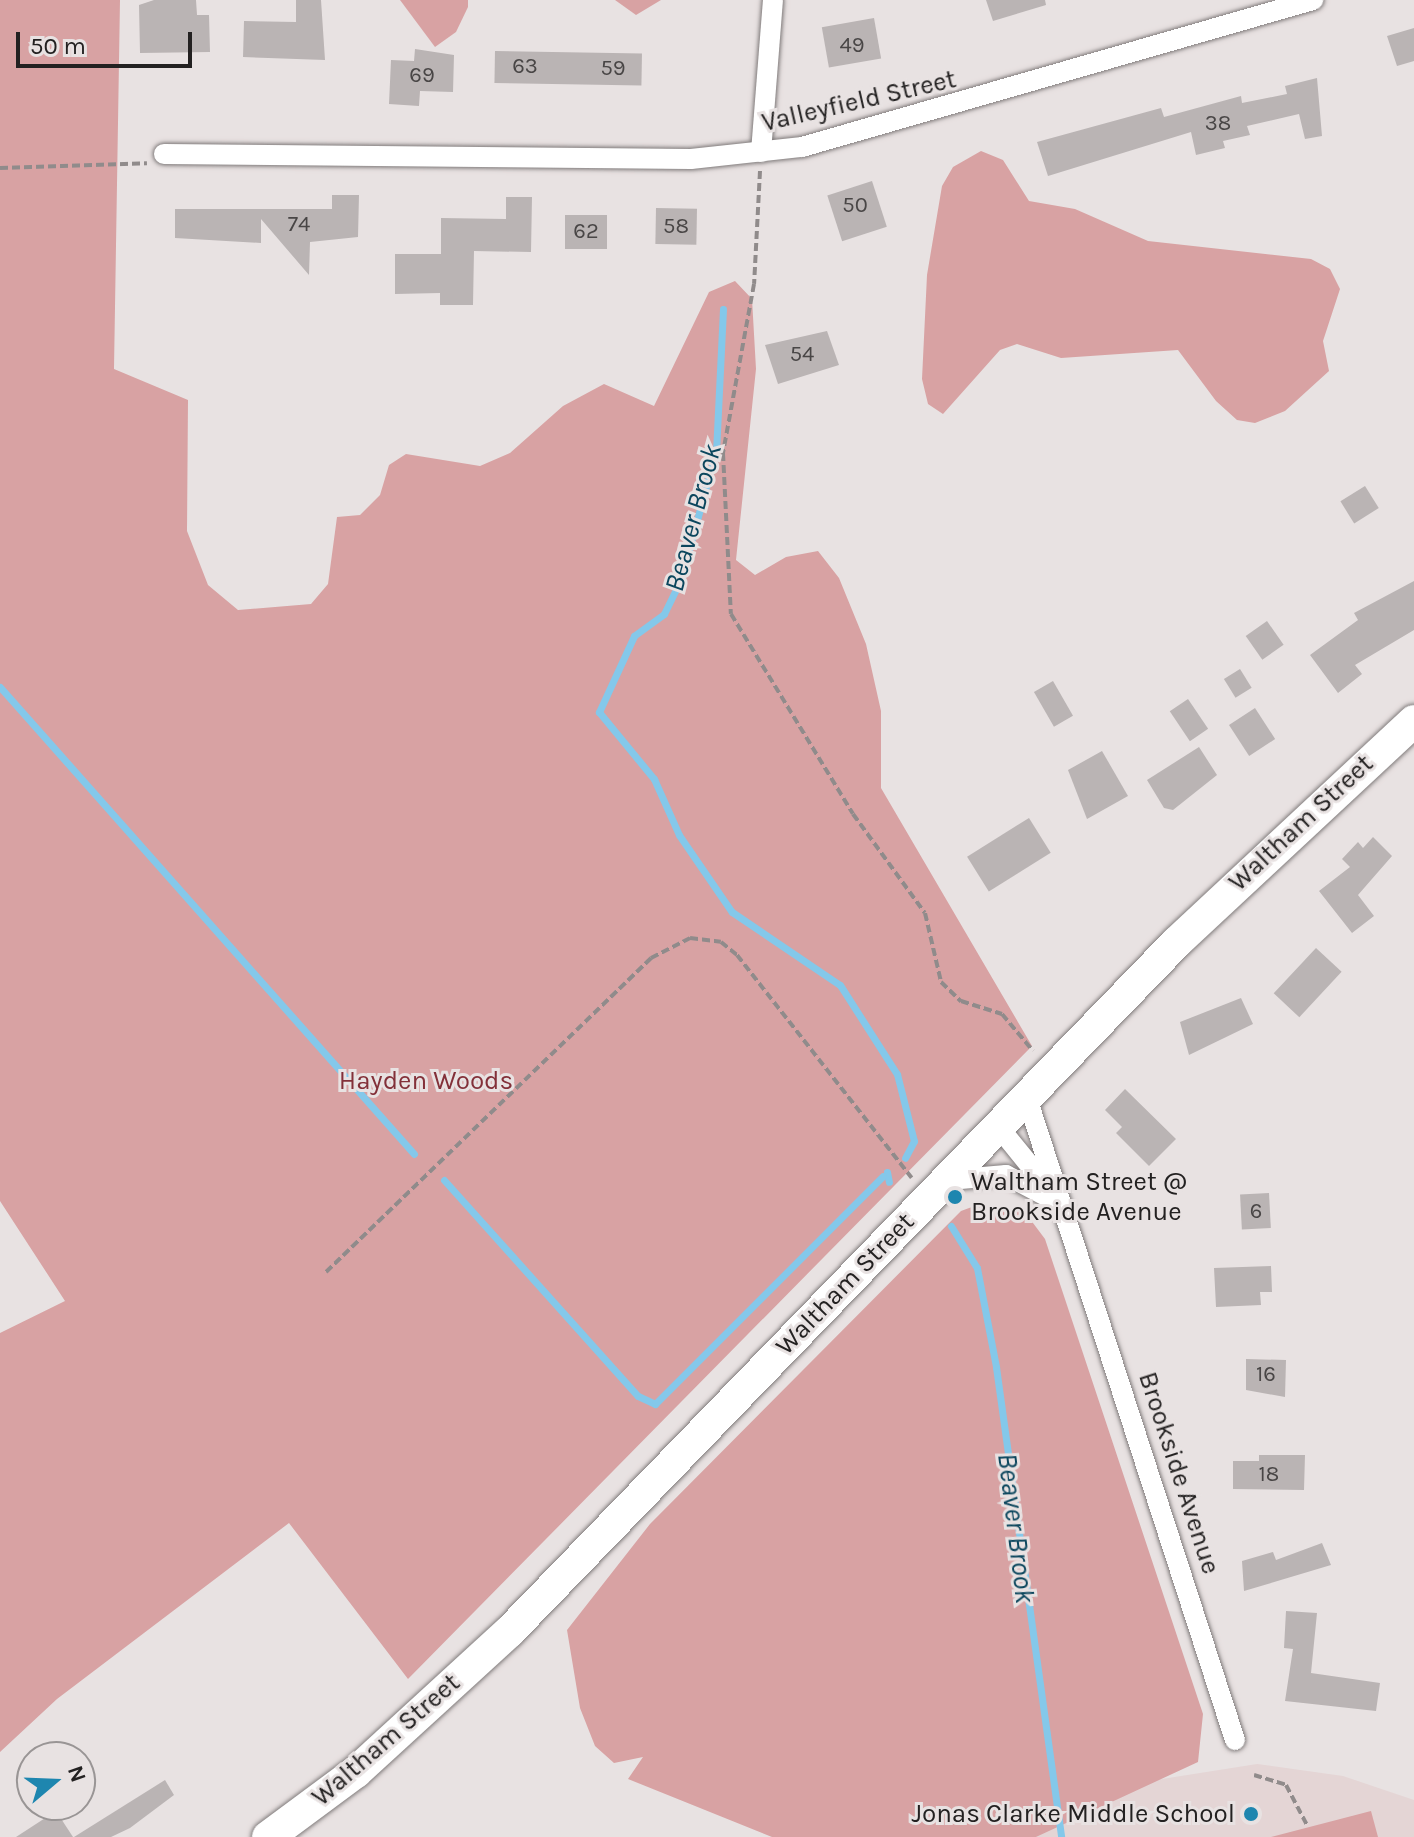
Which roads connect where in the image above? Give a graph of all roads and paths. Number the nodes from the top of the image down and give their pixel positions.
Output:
1 (773, 0) edge
2 (1313, 0) edge
3 (761, 152) junction
4 (164, 154) joint
5 (0, 168) edge
6 (1414, 721) edge
7 (1033, 1051) dead end
8 (1026, 1095) junction
9 (997, 1125) junction
10 (934, 1190) junction
11 (1059, 1203) junction
12 (1069, 1223) junction
13 (326, 1272) dead end
14 (1235, 1740) dead end
15 (1254, 1775) dead end
16 (1307, 1825) dead end
17 (268, 1837) edge

1 - 3 street
2 - 3 street, Valleyfield Street
3 - 4 street, Valleyfield Street
3 - 7 path
4 - 5 path
6 - 8 main road, Waltham Street
8 - 9 main road, Waltham Street
8 - 12 street, Brookside Avenue
9 - 10 main road, Waltham Street
9 - 11 street, Brookside Avenue
10 - 11 street
10 - 13 path
10 - 17 main road, Waltham Street
11 - 12 street, Brookside Avenue
12 - 14 street, Brookside Avenue
15 - 16 path

